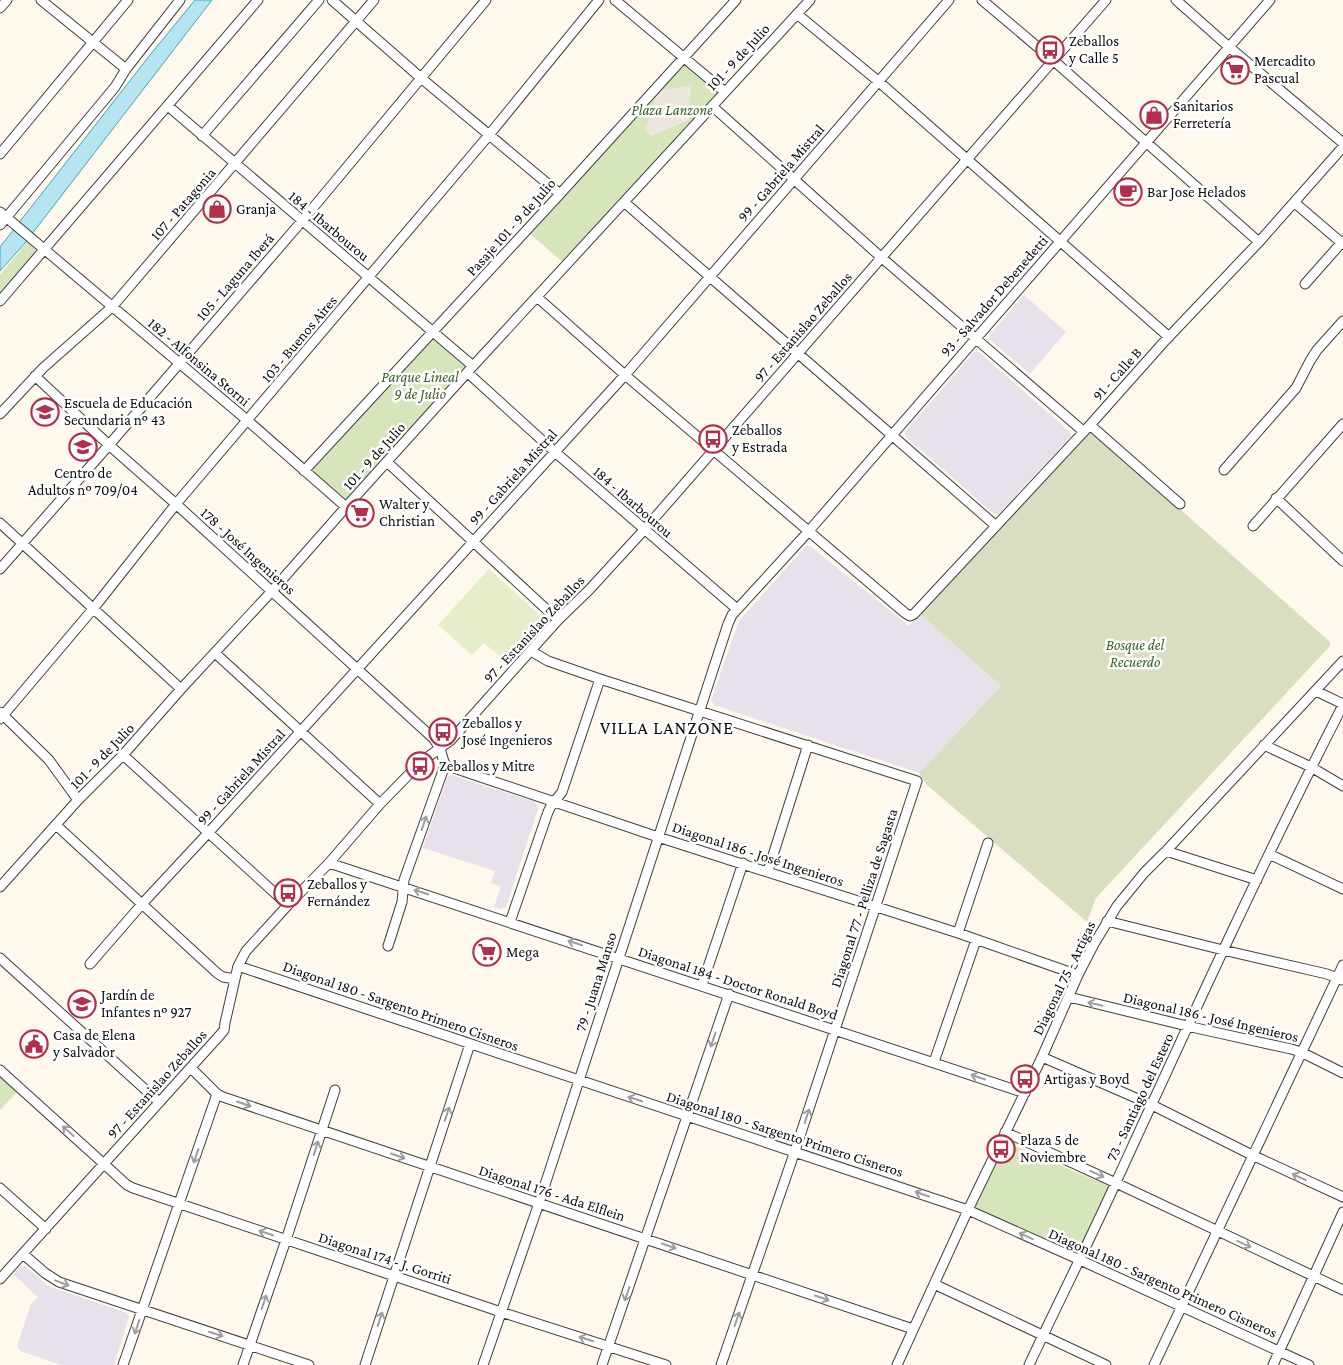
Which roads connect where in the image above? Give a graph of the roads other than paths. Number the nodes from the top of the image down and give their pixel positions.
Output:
1 (7, 0) edge
2 (41, 0) edge
3 (128, 0) edge
4 (180, 0) edge
5 (258, 0) edge
6 (319, 0) edge
7 (332, 0) edge
8 (374, 0) edge
9 (486, 0) edge
10 (599, 0) edge
11 (615, 0) edge
12 (736, 0) edge
13 (810, 0) edge
14 (949, 0) edge
15 (982, 0) edge
16 (1106, 0) edge
17 (1176, 0) edge
18 (1270, 0) edge
19 (0, 8) edge
20 (797, 14) junction
21 (356, 22) junction
22 (93, 42) junction
23 (1229, 47) junction
24 (684, 57) junction
25 (1053, 60) junction
26 (126, 68) junction
27 (421, 78) junction
28 (878, 81) junction
29 (725, 92) junction
30 (168, 106) junction
31 (712, 106) junction
32 (489, 135) junction
33 (202, 136) junction
34 (1145, 143) junction
35 (1343, 143) edge
36 (1343, 147) edge
37 (0, 154) edge
38 (968, 159) junction
39 (235, 164) junction
40 (794, 178) junction
41 (560, 194) junction
42 (624, 202) junction
43 (1295, 203) junction
44 (3, 215) edge
45 (302, 220) junction
46 (0, 225) edge
47 (1060, 241) junction
48 (1259, 242) junction
49 (1342, 242) edge
50 (44, 250) junction
51 (882, 258) junction
52 (369, 277) junction
53 (710, 277) junction
54 (1304, 284) dead end
55 (537, 297) junction
56 (0, 301) edge
57 (112, 307) junction
58 (1343, 321) edge
59 (433, 332) junction
60 (1170, 337) junction
61 (975, 338) junction
62 (797, 354) junction
63 (180, 364) junction
64 (470, 369) junction
65 (625, 375) junction
66 (35, 376) junction
67 (0, 414) edge
68 (247, 420) junction
69 (1343, 424) edge
70 (1086, 428) junction
71 (891, 435) junction
72 (109, 445) junction
73 (712, 450) junction
74 (555, 452) junction
75 (387, 462) junction
76 (1224, 470) dead end
77 (304, 471) junction
78 (1276, 498) junction
79 (176, 504) junction
80 (1180, 504) dead end
81 (346, 507) junction
82 (0, 523) edge
83 (995, 525) junction
84 (1253, 526) dead end
85 (644, 530) junction
86 (808, 532) junction
87 (473, 542) junction
88 (22, 543) junction
89 (1343, 560) edge
90 (0, 569) edge
91 (272, 591) junction
92 (93, 609) junction
93 (737, 610) junction
94 (558, 620) junction
95 (531, 651) junction
96 (215, 653) junction
97 (1343, 661) edge
98 (357, 669) junction
99 (600, 679) junction
100 (182, 689) junction
101 (1316, 691) junction
102 (1343, 704) edge
103 (700, 711) junction
104 (1, 715) edge
105 (300, 732) junction
106 (1264, 745) junction
107 (808, 746) junction
108 (440, 749) junction
109 (123, 755) junction
110 (445, 765) junction
111 (1311, 767) junction
112 (1343, 786) edge
113 (78, 800) junction
114 (555, 802) junction
115 (380, 804) junction
116 (56, 826) junction
117 (209, 832) junction
118 (658, 837) junction
119 (988, 843) dead end
120 (1166, 851) junction
121 (1269, 854) junction
122 (329, 862) junction
123 (742, 863) junction
124 (768, 871) junction
125 (1258, 880) junction
126 (404, 886) junction
127 (0, 887) edge
128 (1343, 889) edge
129 (142, 904) junction
130 (288, 905) junction
131 (877, 906) junction
132 (1107, 921) junction
133 (510, 922) junction
134 (958, 933) junction
135 (976, 940) junction
136 (388, 946) dead end
137 (1223, 950) junction
138 (0, 958) edge
139 (618, 958) junction
140 (90, 964) dead end
141 (1343, 965) edge
142 (238, 966) junction
143 (1078, 975) junction
144 (234, 979) junction
145 (1340, 979) edge
146 (702, 985) junction
147 (729, 994) junction
148 (1069, 997) junction
149 (1188, 1026) junction
150 (836, 1030) junction
151 (470, 1044) junction
152 (1301, 1052) junction
153 (1042, 1057) junction
154 (934, 1062) junction
155 (191, 1068) junction
156 (0, 1070) edge
157 (1343, 1072) edge
158 (578, 1080) junction
159 (335, 1090) dead end
160 (1024, 1093) junction
161 (217, 1094) junction
162 (159, 1102) junction
163 (1152, 1105) junction
164 (687, 1116) junction
165 (322, 1130) junction
166 (1005, 1132) junction
167 (795, 1151) junction
168 (1252, 1155) junction
169 (104, 1164) junction
170 (430, 1167) junction
171 (1116, 1182) junction
172 (0, 1188) edge
173 (1343, 1197) edge
174 (539, 1203) junction
175 (179, 1204) junction
176 (968, 1210) junction
177 (1343, 1212) edge
178 (46, 1229) junction
179 (1217, 1231) junction
180 (646, 1238) junction
181 (286, 1240) junction
182 (23, 1254) junction
183 (1080, 1260) junction
184 (753, 1274) junction
185 (395, 1275) junction
186 (1314, 1276) junction
187 (0, 1279) edge
188 (934, 1284) junction
189 (1343, 1290) edge
190 (1182, 1306) junction
191 (143, 1310) junction
192 (501, 1312) junction
193 (913, 1329) junction
194 (1043, 1336) junction
195 (249, 1345) junction
196 (609, 1346) junction
197 (1280, 1351) junction
198 (900, 1364) edge
199 (123, 1365) edge
200 (242, 1365) edge
201 (309, 1365) edge
202 (365, 1365) edge
203 (483, 1365) edge
204 (602, 1365) edge
205 (666, 1365) edge
206 (721, 1365) edge
207 (1029, 1365) edge
208 (1106, 1365) edge
209 (1154, 1365) edge
210 (1273, 1365) edge
211 (1309, 1365) edge

1 - 19 street
2 - 22 street
3 - 22 street
4 - 26 street
5 - 30 street
6 - 33 street
7 - 21 street
8 - 21 street, 107 - Patagonia
9 - 27 street, 105 - Laguna Iberá
10 - 32 street, 103 - Buenos Aires
11 - 24 street
12 - 24 street, Pasaje 101 - 9 de Julio
13 - 20 street, 101 - 9 de Julio
14 - 28 street, 99 - Gabriela Mistral
15 - 25 street
16 - 25 street, 97 - Estanislao Zeballos
17 - 23 street
18 - 23 street, 93 - Salvador Debenedetti
20 - 28 street
20 - 29 street, 101 - 9 de Julio
21 - 27 street
21 - 39 street, 107 - Patagonia
22 - 26 street
22 - 37 street
23 - 34 street, 93 - Salvador Debenedetti
23 - 35 street
24 - 29 street
24 - 41 street, Pasaje 101 - 9 de Julio
25 - 34 street
25 - 38 street, 97 - Estanislao Zeballos
26 - 44 street
27 - 32 street
27 - 45 street, 105 - Laguna Iberá
28 - 38 street
28 - 40 street, 99 - Gabriela Mistral
29 - 31 street, 101 - 9 de Julio
30 - 33 street, 184 - Ibarbourou
30 - 50 street
31 - 40 street
31 - 42 street, 101 - 9 de Julio
32 - 41 street
32 - 52 street, 103 - Buenos Aires
33 - 39 street, 184 - Ibarbourou
34 - 47 street, 93 - Salvador Debenedetti
34 - 48 street
36 - 43 street, 91 - Calle B
38 - 47 street
38 - 51 street, 97 - Estanislao Zeballos
39 - 45 street, 184 - Ibarbourou
39 - 57 street, 107 - Patagonia
40 - 51 street
40 - 53 street, 99 - Gabriela Mistral
41 - 59 street, Pasaje 101 - 9 de Julio
42 - 53 street
42 - 55 street, 101 - 9 de Julio
43 - 48 street, 91 - Calle B
43 - 49 street
44 - 46 street
44 - 50 street, 182 - Alfonsina Storni
45 - 52 street, 184 - Ibarbourou
45 - 63 street, 105 - Laguna Iberá
47 - 60 street
47 - 61 street, 93 - Salvador Debenedetti
48 - 60 street, 91 - Calle B
49 - 54 street
50 - 56 street
50 - 57 street, 182 - Alfonsina Storni
51 - 61 street
51 - 62 street, 97 - Estanislao Zeballos
52 - 59 street, 184 - Ibarbourou
52 - 68 street, 103 - Buenos Aires
53 - 62 street
53 - 65 street, 99 - Gabriela Mistral
55 - 64 street, 101 - 9 de Julio
55 - 65 street
57 - 63 street, 182 - Alfonsina Storni
57 - 66 street, 107 - Patagonia
58 - 76 street
59 - 64 street, 184 - Ibarbourou
59 - 77 street, Pasaje 101 - 9 de Julio
60 - 70 street, 91 - Calle B
61 - 70 street
61 - 71 street, 93 - Salvador Debenedetti
62 - 71 street
62 - 73 street, 97 - Estanislao Zeballos
63 - 68 street, 182 - Alfonsina Storni
63 - 72 street, 105 - Laguna Iberá
64 - 74 street, 184 - Ibarbourou
64 - 75 street, 101 - 9 de Julio
65 - 73 street
65 - 74 street, 99 - Gabriela Mistral
66 - 67 street, 107 - Patagonia
66 - 72 street, 178 - José Ingenieros
68 - 77 street, 182 - Alfonsina Storni
68 - 79 street, 103 - Buenos Aires
69 - 78 street
70 - 80 street
70 - 83 street, 91 - Calle B
71 - 83 street
71 - 86 street, 93 - Salvador Debenedetti
72 - 79 street, 178 - José Ingenieros
72 - 88 street, 105 - Laguna Iberá
73 - 85 street, 97 - Estanislao Zeballos
73 - 86 street
74 - 85 street, 184 - Ibarbourou
74 - 87 street, 99 - Gabriela Mistral
75 - 81 street, 101 - 9 de Julio
75 - 87 street
77 - 81 street, 182 - Alfonsina Storni
78 - 84 street
78 - 89 street
79 - 91 street, 178 - José Ingenieros
79 - 92 street, 103 - Buenos Aires
81 - 91 street, 101 - 9 de Julio
82 - 88 street
83 - 86 street, 91 - Calle B
85 - 93 street, 184 - Ibarbourou
85 - 94 street, 97 - Estanislao Zeballos
86 - 93 street, 93 - Salvador Debenedetti
87 - 94 street
87 - 98 street, 99 - Gabriela Mistral
88 - 90 street, 105 - Laguna Iberá
88 - 92 street
91 - 96 street, 101 - 9 de Julio
91 - 98 street, 178 - José Ingenieros
92 - 100 street
92 - 104 street, 103 - Buenos Aires
93 - 103 street, 79 - Juana Manso
94 - 95 street, 97 - Estanislao Zeballos
95 - 99 street
95 - 108 street, 97 - Estanislao Zeballos
96 - 100 street, 101 - 9 de Julio
96 - 105 street
97 - 101 street, Diagonal 75 - Artigas
98 - 105 street, 99 - Gabriela Mistral
98 - 108 street, 178 - José Ingenieros
99 - 103 street
99 - 114 street
100 - 109 street, 101 - 9 de Julio
101 - 102 street
101 - 106 street, Diagonal 75 - Artigas
102 - 111 street, 73 - Santiago del Estero
103 - 107 street
103 - 118 street, 79 - Juana Manso
104 - 113 street
105 - 115 street
105 - 117 street, 99 - Gabriela Mistral
106 - 111 street
106 - 120 street, Diagonal 75 - Artigas
107 - 124 street
107 - 131 street, Diagonal 77 - Pelliza de Sagasta
108 - 110 street
108 - 115 street, 97 - Estanislao Zeballos
109 - 113 street, 101 - 9 de Julio
109 - 117 street
110 - 114 street, Diagonal 186 - José Ingenieros
126 -> 110 street
111 - 112 street
111 - 121 street, 73 - Santiago del Estero
113 - 116 street, 101 - 9 de Julio
114 - 118 street, Diagonal 186 - José Ingenieros
114 - 133 street
115 - 122 street, 97 - Estanislao Zeballos
116 - 127 street, 101 - 9 de Julio
116 - 129 street
117 - 129 street, 99 - Gabriela Mistral
117 - 130 street
118 - 123 street, Diagonal 186 - José Ingenieros
118 - 139 street, 79 - Juana Manso
119 - 134 street
120 - 125 street
120 - 132 street, Diagonal 75 - Artigas
121 - 125 street, 73 - Santiago del Estero
121 - 128 street
122 - 126 street, Diagonal 184 - Doctor Ronald Boyd
122 - 130 street, 97 - Estanislao Zeballos
123 - 124 street, Diagonal 186 - José Ingenieros
123 - 146 street
124 - 131 street, Diagonal 186 - José Ingenieros
125 - 137 street, 73 - Santiago del Estero
133 -> 126 street, Diagonal 184 - Doctor Ronald Boyd
126 - 136 street
129 - 140 street, 99 - Gabriela Mistral
129 - 144 street
130 - 142 street, 97 - Estanislao Zeballos
131 - 134 street, Diagonal 186 - José Ingenieros
131 - 150 street, Diagonal 77 - Pelliza de Sagasta
132 - 137 street
132 - 143 street, Diagonal 75 - Artigas
139 -> 133 street, Diagonal 184 - Doctor Ronald Boyd
134 - 135 street, Diagonal 186 - José Ingenieros
135 - 143 street, Diagonal 186 - José Ingenieros
135 - 154 street
137 - 145 street
137 - 149 street, 73 - Santiago del Estero
138 - 162 street
139 - 146 street, Diagonal 184 - Doctor Ronald Boyd
139 - 158 street, 79 - Juana Manso
141 - 145 street
142 - 144 street, 97 - Estanislao Zeballos
142 - 151 street, Diagonal 180 - Sargento Primero Cisneros
143 - 148 street, Diagonal 75 - Artigas
144 - 155 street, 97 - Estanislao Zeballos
145 - 152 street
146 - 147 street, Diagonal 184 - Doctor Ronald Boyd
147 - 150 street, Diagonal 184 - Doctor Ronald Boyd
147 -> 164 street
149 -> 148 street, Diagonal 186 - José Ingenieros
148 - 153 street, Diagonal 75 - Artigas
149 - 152 street, Diagonal 186 - José Ingenieros
149 - 163 street, 73 - Santiago del Estero
150 - 154 street, Diagonal 184 - Doctor Ronald Boyd
167 -> 150 street, Diagonal 77 - Pelliza de Sagasta
151 - 158 street, Diagonal 180 - Sargento Primero Cisneros
170 -> 151 street
152 - 157 street, Diagonal 186 - José Ingenieros
152 - 168 street
153 - 160 street, Diagonal 75 - Artigas
153 - 163 street
160 -> 154 street, Diagonal 184 - Doctor Ronald Boyd
155 - 161 street, Diagonal 176 - Ada Elflein
155 - 162 street, 97 - Estanislao Zeballos
169 -> 156 street, Diagonal 174 - J. Gorriti
164 -> 158 street, Diagonal 180 - Sargento Primero Cisneros
158 - 174 street, 79 - Juana Manso
159 - 165 street
160 - 166 street, Diagonal 75 - Artigas
161 -> 165 street, Diagonal 176 - Ada Elflein
161 -> 175 street
162 - 169 street, 97 - Estanislao Zeballos
163 - 168 street
163 - 171 street, 73 - Santiago del Estero
164 - 167 street, Diagonal 180 - Sargento Primero Cisneros
164 - 180 street
165 -> 170 street, Diagonal 176 - Ada Elflein
181 -> 165 street
166 -> 171 street
166 - 176 street, Diagonal 75 - Artigas
176 -> 167 street, Diagonal 180 - Sargento Primero Cisneros
167 - 184 street, Diagonal 77 - Pelliza de Sagasta
173 -> 168 street
168 - 179 street
169 - 175 street, Diagonal 174 - J. Gorriti
169 - 178 street, 97 - Estanislao Zeballos
170 - 174 street, Diagonal 176 - Ada Elflein
170 - 185 street
171 - 179 street
171 - 183 street, 73 - Santiago del Estero
172 - 178 street
174 - 180 street, Diagonal 176 - Ada Elflein
174 - 192 street, 79 - Juana Manso
181 -> 175 street, Diagonal 174 - J. Gorriti
175 - 191 street
183 -> 176 street, Diagonal 180 - Sargento Primero Cisneros
176 - 188 street, Diagonal 75 - Artigas
177 - 186 street
178 - 182 street, 97 - Estanislao Zeballos
179 -> 186 street
179 - 190 street
180 -> 184 street, Diagonal 176 - Ada Elflein
180 -> 196 street
181 - 185 street, Diagonal 174 - J. Gorriti
195 -> 181 street
182 - 187 street, 97 - Estanislao Zeballos
182 -> 191 street
183 - 190 street, Diagonal 180 - Sargento Primero Cisneros
183 - 194 street, 73 - Santiago del Estero
184 -> 193 street, Diagonal 176 - Ada Elflein
206 -> 184 street, Diagonal 77 - Pelliza de Sagasta
185 - 192 street, Diagonal 174 - J. Gorriti
202 -> 185 street
186 - 189 street
186 - 197 street
188 - 193 street, Diagonal 75 - Artigas
188 - 194 street
190 - 197 street, Diagonal 180 - Sargento Primero Cisneros
190 - 209 street
191 -> 195 street
191 -> 199 street
196 -> 192 street, Diagonal 174 - J. Gorriti
192 - 203 street, 79 - Juana Manso
193 - 198 street, Diagonal 75 - Artigas
194 - 207 street, 73 - Santiago del Estero
194 - 208 street
195 - 200 street
195 - 201 street
196 - 204 street
196 - 205 street, Diagonal 174 - J. Gorriti
197 - 210 street
197 - 211 street, Diagonal 180 - Sargento Primero Cisneros

